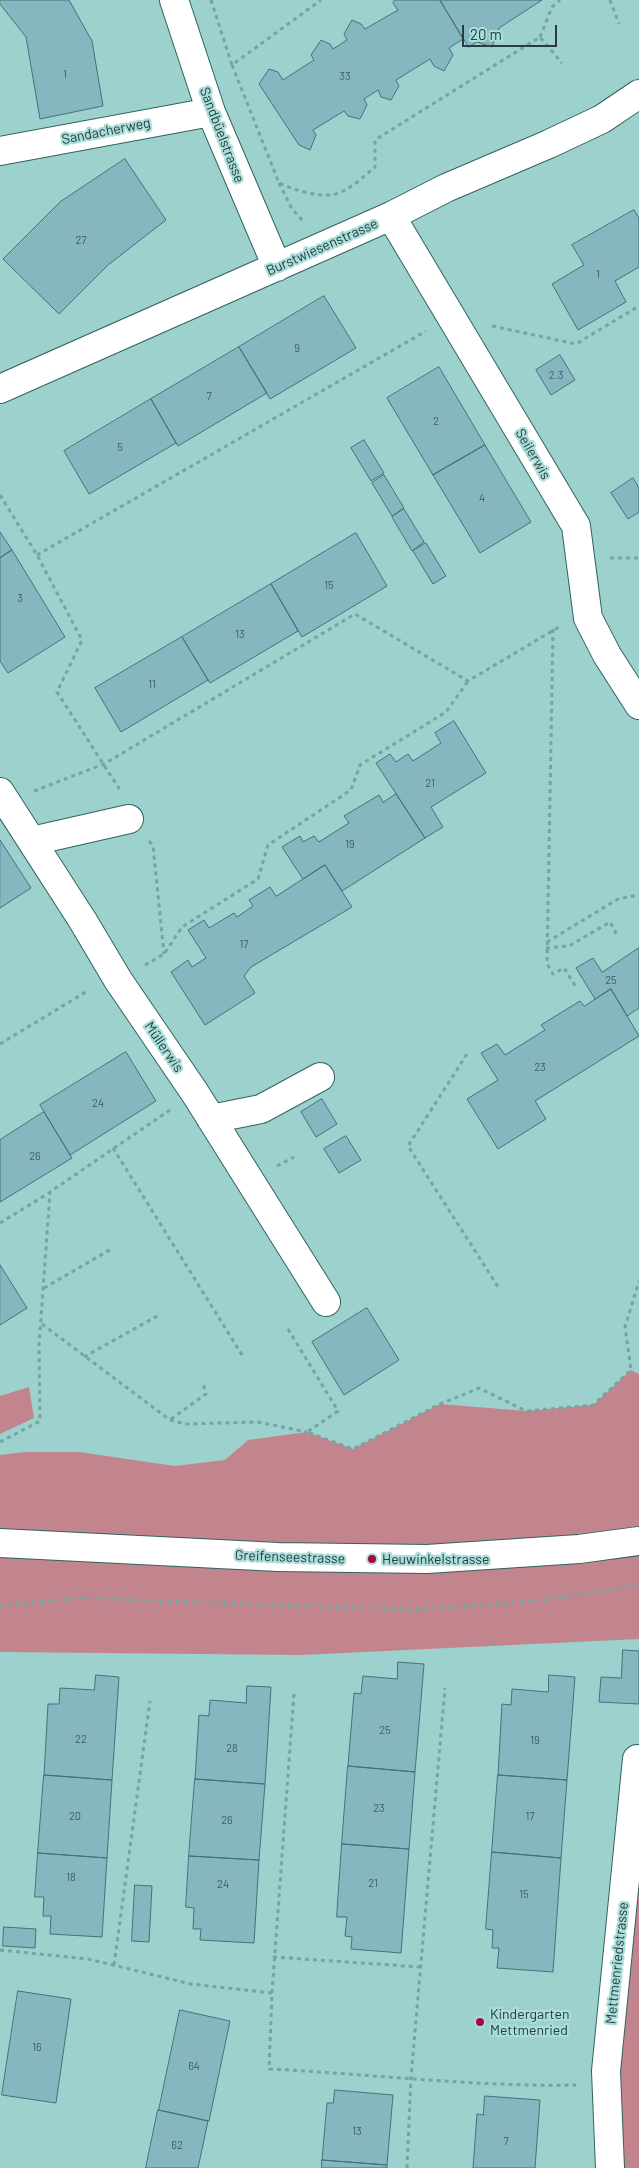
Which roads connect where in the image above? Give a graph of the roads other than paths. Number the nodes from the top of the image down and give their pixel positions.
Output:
1 (174, 0) edge
2 (639, 94) edge
3 (211, 112) junction
4 (0, 151) edge
5 (391, 216) junction
6 (277, 267) junction
7 (0, 389) edge
8 (639, 705) edge
9 (3, 797) edge
10 (126, 808) road end
11 (32, 841) junction
12 (320, 1077) dead end
13 (211, 1119) junction
14 (326, 1302) dead end
15 (639, 1541) edge
16 (0, 1543) edge
17 (637, 1759) dead end
18 (610, 2168) edge

1 - 3 street, Sandbüelstrasse
2 - 5 street, Burstwiesenstrasse
3 - 4 street, Sandacherweg
3 - 6 street, Sandbüelstrasse
5 - 6 street, Burstwiesenstrasse
5 - 8 street, Seilerwis
6 - 7 street, Burstwiesenstrasse
9 - 11 street, Müllerwis
10 - 11 street
11 - 13 street, Müllerwis
12 - 13 street
13 - 14 street, Müllerwis
15 - 16 street, Greifenseestrasse
17 - 18 street, Mettmenriedstrasse

